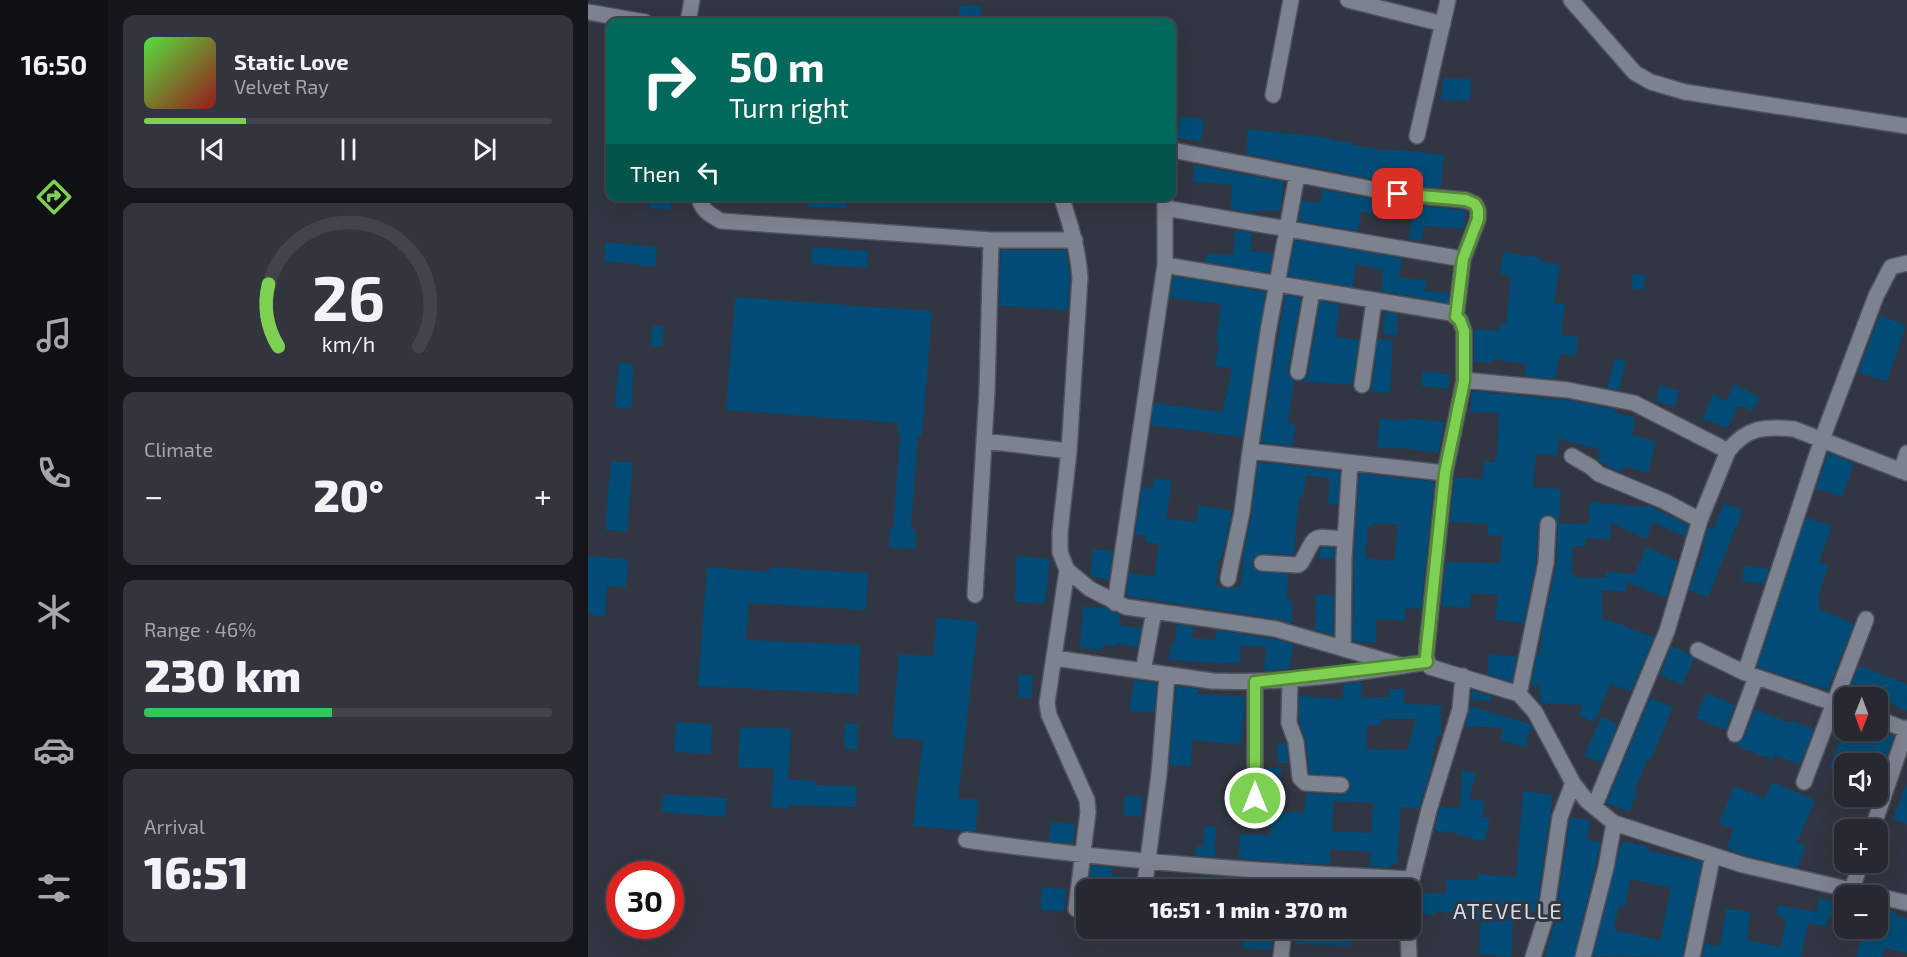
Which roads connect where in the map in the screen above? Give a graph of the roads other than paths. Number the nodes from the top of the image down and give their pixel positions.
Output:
1 (692, 0) edge
2 (1291, 0) edge
3 (1348, 0) edge
4 (1448, 0) edge
5 (1571, 0) edge
6 (588, 12) edge
7 (622, 18) edge
8 (689, 18) edge
9 (1443, 24) junction
10 (1273, 95) dead end
11 (1907, 126) edge
12 (1417, 136) dead end
13 (1176, 151) edge
14 (1297, 175) junction
15 (699, 201) edge
16 (1063, 201) edge
17 (1165, 202) edge
18 (1288, 227) junction
19 (990, 240) junction
20 (1075, 240) junction
21 (1463, 259) junction
22 (1907, 263) edge
23 (1164, 265) junction
24 (1278, 285) junction
25 (1312, 291) junction
26 (1374, 301) junction
27 (1456, 317) junction
28 (1298, 372) dead end
29 (1464, 381) junction
30 (1362, 385) dead end
31 (1822, 439) junction
32 (984, 441) junction
33 (1069, 451) junction
34 (1250, 451) junction
35 (1728, 451) junction
36 (1907, 453) edge
37 (1572, 456) dead end
38 (1350, 463) junction
39 (1904, 472) edge
40 (1445, 473) junction
41 (1700, 520) junction
42 (1548, 524) dead end
43 (1345, 539) junction
44 (1263, 562) dead end
45 (1067, 570) junction
46 (1228, 579) dead end
47 (975, 595) dead end
48 (1115, 603) junction
49 (1154, 611) junction
50 (1866, 619) dead end
51 (1343, 647) junction
52 (1698, 650) dead end
53 (1054, 658) junction
54 (1427, 662) junction
55 (1402, 666) junction
56 (1143, 671) junction
57 (1167, 675) junction
58 (1751, 675) junction
59 (1463, 676) junction
60 (1290, 678) junction
61 (1255, 682) junction
62 (1845, 687) edge
63 (1519, 694) junction
64 (1834, 703) edge
65 (1834, 718) edge
66 (1888, 722) edge
67 (1907, 729) edge
68 (1735, 734) dead end
69 (1804, 782) dead end
70 (1573, 783) junction
71 (1341, 785) dead end
72 (1594, 807) junction
73 (1876, 819) edge
74 (1255, 821) dead end
75 (1614, 824) junction
76 (966, 840) dead end
77 (1713, 855) junction
78 (1083, 856) junction
79 (1149, 862) junction
80 (1287, 872) junction
81 (1080, 879) edge
82 (1146, 879) edge
83 (1287, 879) edge
84 (1359, 879) edge
85 (1411, 879) edge
86 (1834, 885) edge
87 (1888, 898) edge
88 (1907, 903) edge
89 (1283, 939) edge
90 (1408, 939) edge
91 (1281, 957) edge
92 (1409, 957) edge
93 (1533, 957) edge
94 (1583, 957) edge
95 (1692, 957) edge

1 - 8 street
2 - 10 street
3 - 9 street
4 - 9 street
5 - 11 street
6 - 7 street
9 - 12 street
13 - 14 street
14 - 18 street
14 - 21 street
15 - 19 street
16 - 20 street
17 - 18 street
17 - 23 street
18 - 21 street
18 - 24 street
19 - 20 street
19 - 32 street
20 - 33 street
21 - 27 street
22 - 31 street
23 - 24 street
23 - 48 street
24 - 25 street
24 - 34 street
25 - 26 street
25 - 28 street
26 - 27 street
26 - 30 street
27 - 29 street
29 - 35 street
29 - 40 street
31 - 35 street
31 - 39 street
31 - 58 street
32 - 33 street
32 - 47 street
33 - 45 street
34 - 38 street
34 - 46 street
35 - 41 street
36 - 39 street
37 - 41 street
38 - 40 street
38 - 43 street
40 - 54 street
41 - 72 street
42 - 63 street
43 - 44 street
43 - 51 street
45 - 48 street
45 - 53 street
48 - 49 street
49 - 51 street
49 - 56 street
50 - 62 street
51 - 55 street
52 - 58 street
53 - 56 street
53 - 78 street
54 - 55 street
54 - 59 street
55 - 60 street
56 - 57 street
57 - 61 street
57 - 79 street
58 - 64 street
58 - 68 street
59 - 63 street
59 - 85 street
60 - 61 street
60 - 71 street
61 - 74 street
63 - 70 street
65 - 69 street
66 - 67 street
67 - 73 street
70 - 72 street
70 - 93 street
72 - 75 street
75 - 77 street
75 - 94 street
76 - 78 street
77 - 86 street
77 - 95 street
78 - 79 street
78 - 81 street
79 - 80 street
79 - 82 street
80 - 83 street
80 - 84 street
87 - 88 street
89 - 91 street
90 - 92 street

